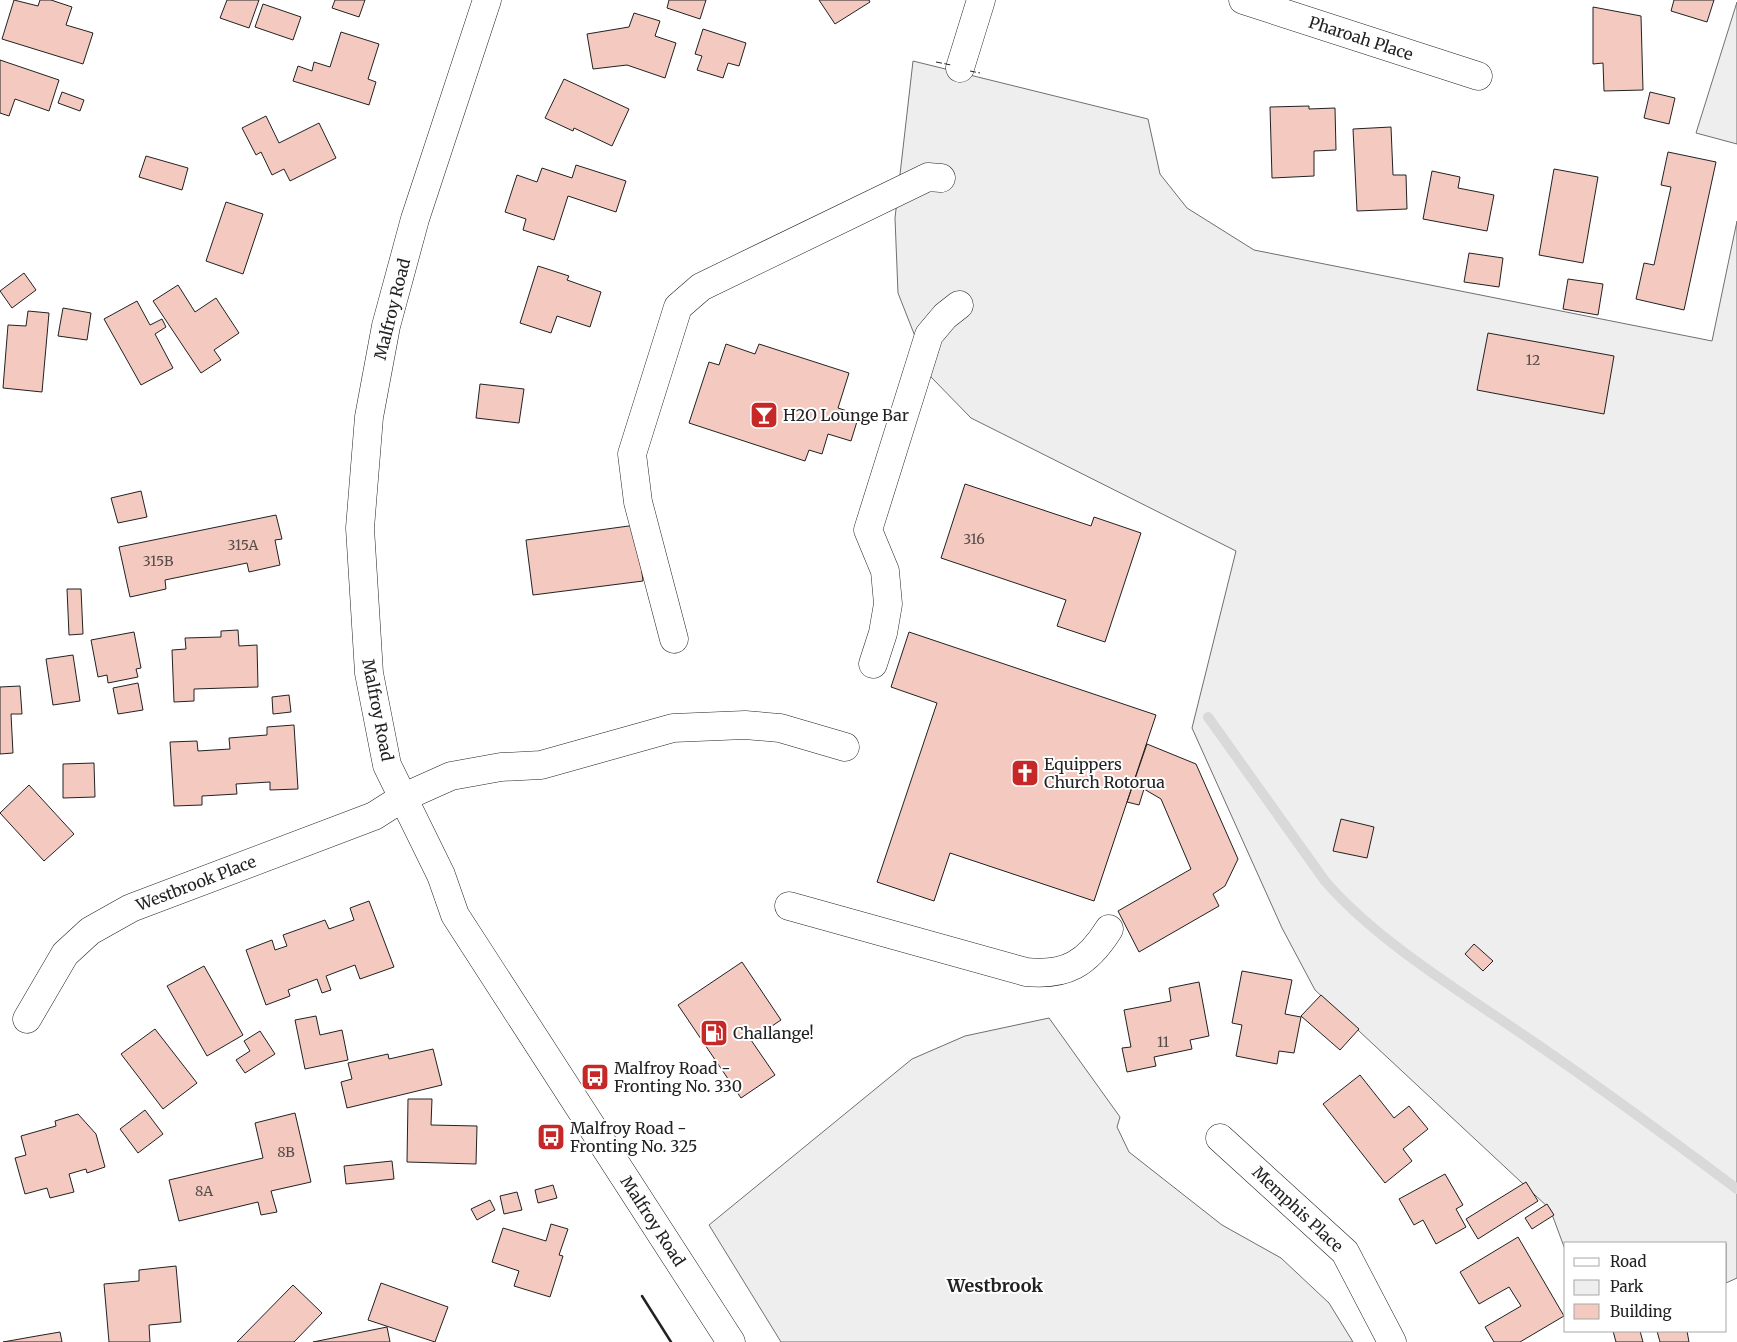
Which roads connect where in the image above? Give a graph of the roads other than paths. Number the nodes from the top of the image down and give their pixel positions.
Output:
1 (487, 0) edge
2 (981, 0) edge
3 (1243, 0) edge
4 (960, 68) dead end
5 (1478, 76) dead end
6 (941, 178) dead end
7 (959, 305) dead end
8 (674, 639) dead end
9 (873, 664) dead end
10 (846, 747) dead end
11 (404, 797) junction
12 (789, 906) dead end
13 (1109, 930) dead end
14 (27, 1019) dead end
15 (1220, 1138) dead end
16 (731, 1342) edge
17 (1392, 1342) edge

1 - 11 main road, Malfroy Road
2 - 4 main road
3 - 5 main road, Pharoah Place
6 - 8 main road
7 - 9 main road
10 - 11 main road, Westbrook Place
11 - 14 main road, Westbrook Place
11 - 16 main road, Malfroy Road
12 - 13 main road
15 - 17 main road, Memphis Place

